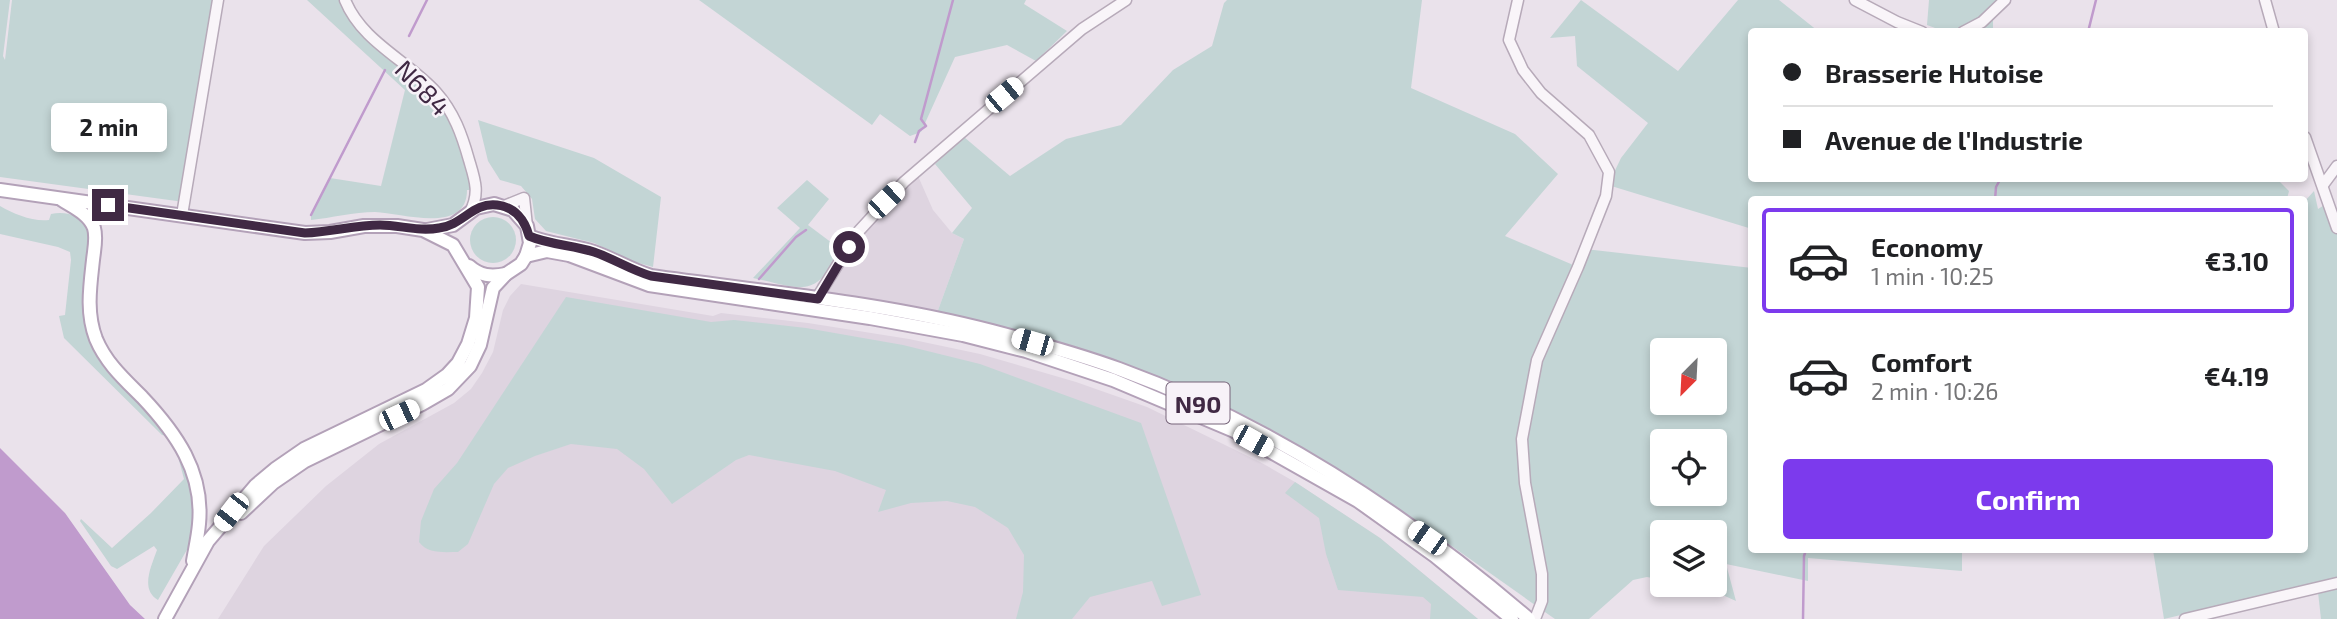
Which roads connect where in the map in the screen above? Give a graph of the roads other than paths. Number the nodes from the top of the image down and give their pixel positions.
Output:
1 (218, 0) edge
2 (345, 0) edge
3 (1126, 0) edge
4 (1518, 0) edge
5 (1855, 0) edge
6 (2005, 0) edge
7 (2265, 0) edge
8 (1912, 28) edge
9 (1971, 28) edge
10 (2273, 28) edge
11 (2308, 145) edge
12 (2337, 166) edge
13 (2323, 185) junction
14 (478, 188) junction
15 (0, 190) edge
16 (59, 198) junction
17 (499, 205) junction
18 (182, 215) junction
19 (467, 216) junction
20 (2337, 228) edge
21 (422, 230) junction
22 (528, 231) junction
23 (526, 256) junction
24 (461, 257) junction
25 (506, 274) junction
26 (818, 299) junction
27 (805, 308) junction
28 (191, 572) junction
29 (2337, 583) edge
30 (165, 619) edge
31 (1511, 619) edge
32 (1529, 619) edge
33 (1535, 619) edge
34 (2185, 619) edge

1 - 18 street
2 - 14 street, N684 / N684
3 - 26 street
4 - 33 street
5 - 8 street
6 - 9 street
7 - 10 street
11 - 13 street
12 - 13 street
13 - 20 street
14 - 17 street, N684 / N684
14 - 19 street
15 - 16 main road
16 - 18 main road
16 - 28 main road
17 - 19 main road
17 - 22 main road, N90
18 - 21 main road
19 - 21 main road
19 - 24 main road
21 - 24 main road
22 - 23 main road
22 - 26 main road, N90
23 - 25 main road
23 - 27 main road, N90
24 - 25 main road
24 - 28 main road
25 - 28 main road
26 - 27 street
26 - 32 main road, N90
27 - 31 main road, N90
28 - 30 main road
29 - 34 street

